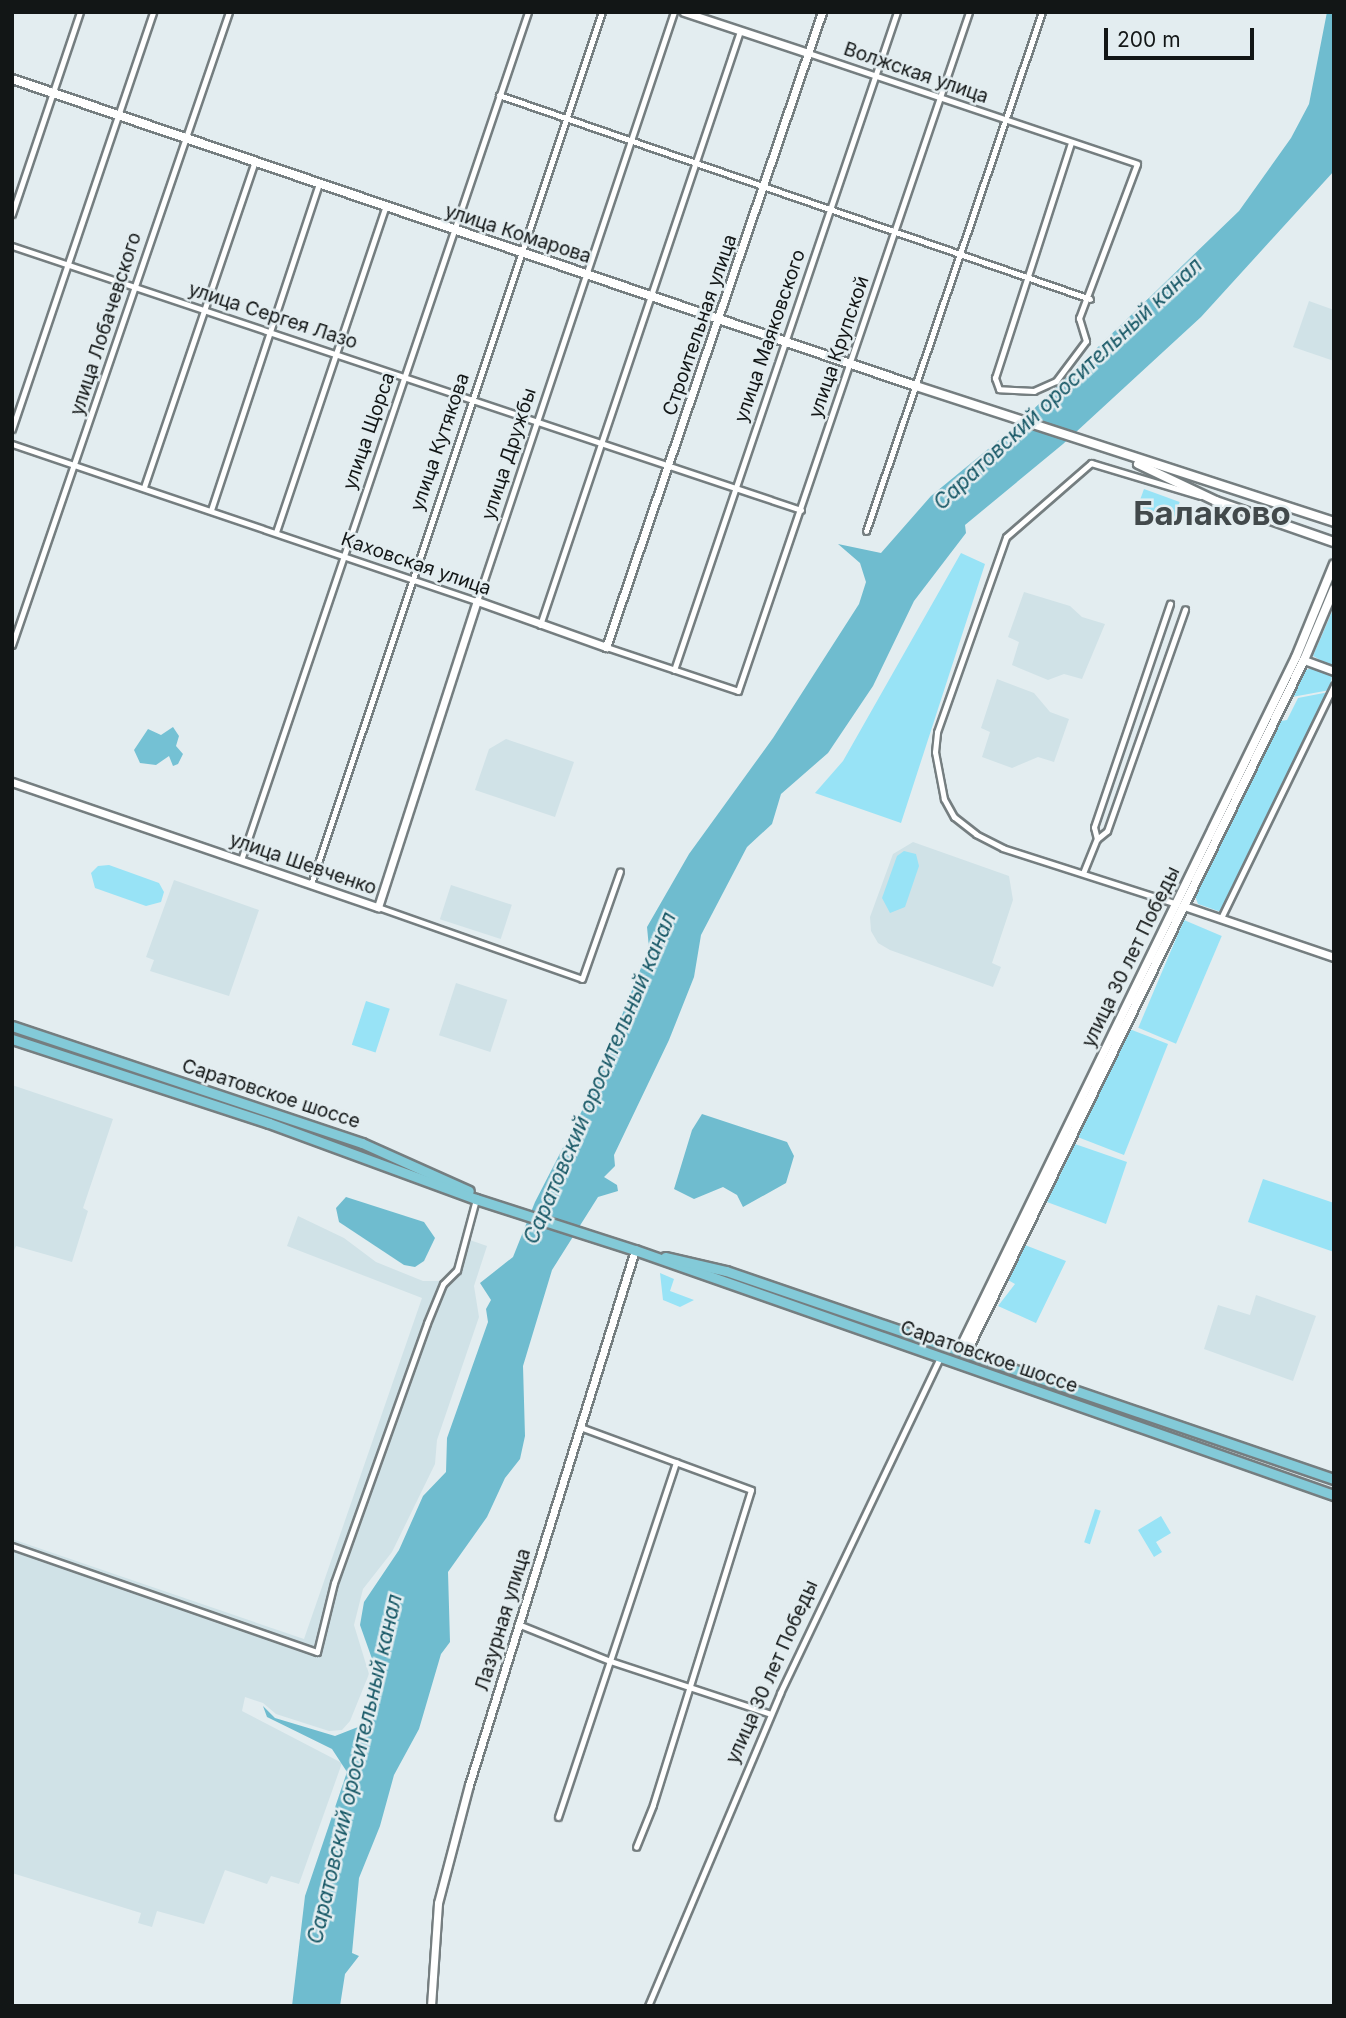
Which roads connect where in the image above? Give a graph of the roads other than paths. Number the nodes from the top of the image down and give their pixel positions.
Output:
1 (80, 12) edge
2 (153, 12) edge
3 (229, 12) edge
4 (528, 12) edge
5 (602, 12) edge
6 (674, 12) edge
7 (684, 12) edge
8 (822, 12) edge
9 (897, 12) edge
10 (969, 12) edge
11 (1042, 12) edge
12 (740, 32) junction
13 (808, 53) junction
14 (876, 76) junction
15 (12, 79) edge
16 (52, 92) junction
17 (499, 95) junction
18 (940, 98) junction
19 (119, 115) junction
20 (566, 120) junction
21 (1007, 120) junction
22 (186, 138) junction
23 (632, 142) junction
24 (1071, 143) junction
25 (255, 161) junction
26 (695, 164) junction
27 (319, 183) junction
28 (763, 187) junction
29 (386, 206) junction
30 (830, 209) junction
31 (12, 214) edge
32 (454, 229) junction
33 (895, 231) junction
34 (12, 246) edge
35 (521, 251) junction
36 (960, 254) junction
37 (69, 265) junction
38 (586, 273) junction
39 (1027, 276) junction
40 (134, 286) junction
41 (651, 296) junction
42 (1090, 299) junction
43 (203, 309) junction
44 (718, 318) junction
45 (270, 331) junction
46 (787, 342) junction
47 (336, 353) junction
48 (850, 363) junction
49 (404, 376) junction
50 (916, 386) junction
51 (471, 400) junction
52 (537, 423) junction
53 (12, 429) edge
54 (601, 443) junction
55 (12, 444) edge
56 (1097, 446) junction
57 (78, 459) junction
58 (670, 465) junction
59 (85, 467) junction
60 (75, 468) junction
61 (1158, 472) junction
62 (1192, 474) junction
63 (1154, 483) junction
64 (144, 487) junction
65 (737, 487) junction
66 (1187, 488) junction
67 (1216, 501) junction
68 (211, 510) junction
69 (802, 510) junction
70 (1334, 523) edge
71 (866, 530) dead end
72 (276, 532) junction
73 (1334, 542) edge
74 (343, 555) junction
75 (1334, 564) edge
76 (410, 578) junction
77 (1334, 589) edge
78 (477, 601) junction
79 (1170, 604) dead end
80 (1185, 609) dead end
81 (540, 625) junction
82 (12, 645) edge
83 (606, 647) junction
84 (1300, 658) junction
85 (674, 670) junction
86 (1334, 671) edge
87 (1334, 685) edge
88 (737, 691) joint
89 (12, 782) edge
90 (1097, 839) junction
91 (241, 860) junction
92 (620, 871) dead end
93 (1083, 873) junction
94 (311, 884) junction
95 (1180, 905) junction
96 (378, 907) junction
97 (1221, 918) junction
98 (1334, 957) edge
99 (12, 1026) edge
100 (12, 1039) edge
101 (399, 1159) junction
102 (390, 1168) junction
103 (476, 1199) junction
104 (512, 1210) junction
105 (635, 1250) junction
106 (680, 1264) junction
107 (962, 1352) junction
108 (940, 1358) junction
109 (957, 1364) junction
110 (1152, 1417) junction
111 (580, 1427) junction
112 (1148, 1430) junction
113 (676, 1462) junction
114 (1334, 1479) edge
115 (1334, 1494) edge
116 (12, 1546) edge
117 (519, 1624) junction
118 (610, 1661) junction
119 (690, 1688) junction
120 (771, 1714) junction
121 (558, 1816) dead end
122 (636, 1847) dead end
123 (430, 2006) edge
124 (648, 2006) edge

1 - 16 street
2 - 19 street
3 - 22 street, улица Лобачевского
4 - 17 street, улица Щорса
5 - 20 street, улица Кутякова
6 - 23 street, улица Дружбы
7 - 12 street, Волжская улица
8 - 13 street, Строительная улица
9 - 14 street, улица Маяковского
10 - 18 street, улица Крупской
11 - 21 street
12 - 13 street, Волжская улица
12 - 26 street
13 - 14 street, Волжская улица
13 - 28 street, Строительная улица
14 - 18 street, Волжская улица
14 - 30 street, улица Маяковского
15 - 16 main road, улица Комарова
16 - 19 main road, улица Комарова
16 - 31 street
17 - 20 street
17 - 32 street, улица Щорса
18 - 21 street, Волжская улица
18 - 33 street, улица Крупской
19 - 22 main road, улица Комарова
19 - 37 street
20 - 23 street
20 - 35 street, улица Кутякова
21 - 24 street, Волжская улица
21 - 36 street
22 - 25 main road, улица Комарова
22 - 40 street, улица Лобачевского
23 - 26 street
23 - 38 street, улица Дружбы
24 - 39 street
24 - 42 street, Волжская улица
25 - 27 main road, улица Комарова
25 - 43 street
26 - 28 street
26 - 41 street
27 - 29 main road, улица Комарова
27 - 45 street
28 - 30 street
28 - 44 street, Строительная улица
29 - 32 main road, улица Комарова
29 - 47 street
30 - 33 street
30 - 46 street, улица Маяковского
32 - 35 main road, улица Комарова
32 - 49 street, улица Щорса
33 - 36 street
33 - 48 street, улица Крупской
34 - 37 street, улица Сергея Лазо
35 - 38 main road, улица Комарова
35 - 51 street, улица Кутякова
36 - 39 street
36 - 50 street
37 - 40 street, улица Сергея Лазо
37 - 53 street
38 - 41 main road, улица Комарова
38 - 52 street, улица Дружбы
39 - 42 street
39 - 42 street
40 - 43 street, улица Сергея Лазо
40 - 57 street, улица Лобачевского
41 - 44 main road, улица Комарова
41 - 54 street
43 - 45 street, улица Сергея Лазо
43 - 64 street
44 - 46 main road, улица Комарова
44 - 58 street, Строительная улица
45 - 47 street, улица Сергея Лазо
45 - 68 street
46 - 48 main road, улица Комарова
46 - 65 street, улица Маяковского
47 - 49 street, улица Сергея Лазо
47 - 72 street
48 - 50 main road, улица Комарова
48 - 69 street, улица Крупской
49 - 51 street, улица Сергея Лазо
49 - 74 street, улица Щорса
50 - 56 main road, улица Комарова
50 - 71 street
51 - 52 street, улица Сергея Лазо
51 - 76 street, улица Кутякова
52 - 54 street, улица Сергея Лазо
52 - 78 street, улица Дружбы
54 - 58 street, улица Сергея Лазо
54 - 81 street
55 - 60 street, Каховская улица
56 - 61 main road
56 - 62 main road
57 - 59 street
57 - 60 street, улица Лобачевского
58 - 65 street, улица Сергея Лазо
58 - 83 street, Строительная улица
59 - 60 street, Каховская улица
59 - 64 street, Каховская улица
60 - 82 street, улица Лобачевского
61 - 63 street
61 - 66 main road
62 - 66 main road
62 - 70 main road
63 - 67 street
63 - 93 street
64 - 68 street, Каховская улица
65 - 69 street, улица Сергея Лазо
65 - 85 street, улица Маяковского
66 - 67 main road
67 - 73 main road
68 - 72 street, Каховская улица
69 - 88 street, улица Крупской
72 - 74 street, Каховская улица
74 - 76 street, Каховская улица
74 - 91 street, улица Щорса
75 - 84 main road, улица 30 лет Победы
76 - 78 street, Каховская улица
76 - 94 street, улица Кутякова
77 - 84 main road
78 - 81 street, Каховская улица
78 - 96 street, улица Дружбы
79 - 90 street
80 - 90 street
81 - 83 street, Каховская улица
83 - 85 street, Каховская улица
84 - 86 street
84 - 95 main road, улица 30 лет Победы
85 - 88 street, Каховская улица
87 - 97 street
89 - 91 street, улица Шевченко
90 - 93 street
91 - 94 street, улица Шевченко
92 - 96 street, улица Шевченко
93 - 95 street
94 - 96 street, улица Шевченко
95 - 97 street
95 - 107 main road, улица 30 лет Победы
97 - 98 street
99 - 101 main road, Саратовское шоссе
100 - 102 main road, Саратовское шоссе
101 - 102 main road
101 - 104 main road, Саратовское шоссе
102 - 103 main road, Саратовское шоссе
103 - 104 main road, Саратовское шоссе
103 - 116 street
104 - 105 main road, Саратовское шоссе
105 - 106 main road, Саратовское шоссе
105 - 111 street, Лазурная улица
106 - 107 main road, Саратовское шоссе
106 - 108 main road, Саратовское шоссе
107 - 109 main road
107 - 110 main road, Саратовское шоссе
108 - 109 main road, Саратовское шоссе
108 - 120 street, улица 30 лет Победы
109 - 112 main road, Саратовское шоссе
110 - 112 main road
110 - 114 main road, Саратовское шоссе
111 - 113 street
111 - 117 street, Лазурная улица
112 - 115 main road, Саратовское шоссе
113 - 118 street
113 - 119 street
117 - 118 street
117 - 123 street, Лазурная улица
118 - 119 street
118 - 121 street
119 - 120 street
119 - 122 street
120 - 124 street, улица 30 лет Победы

